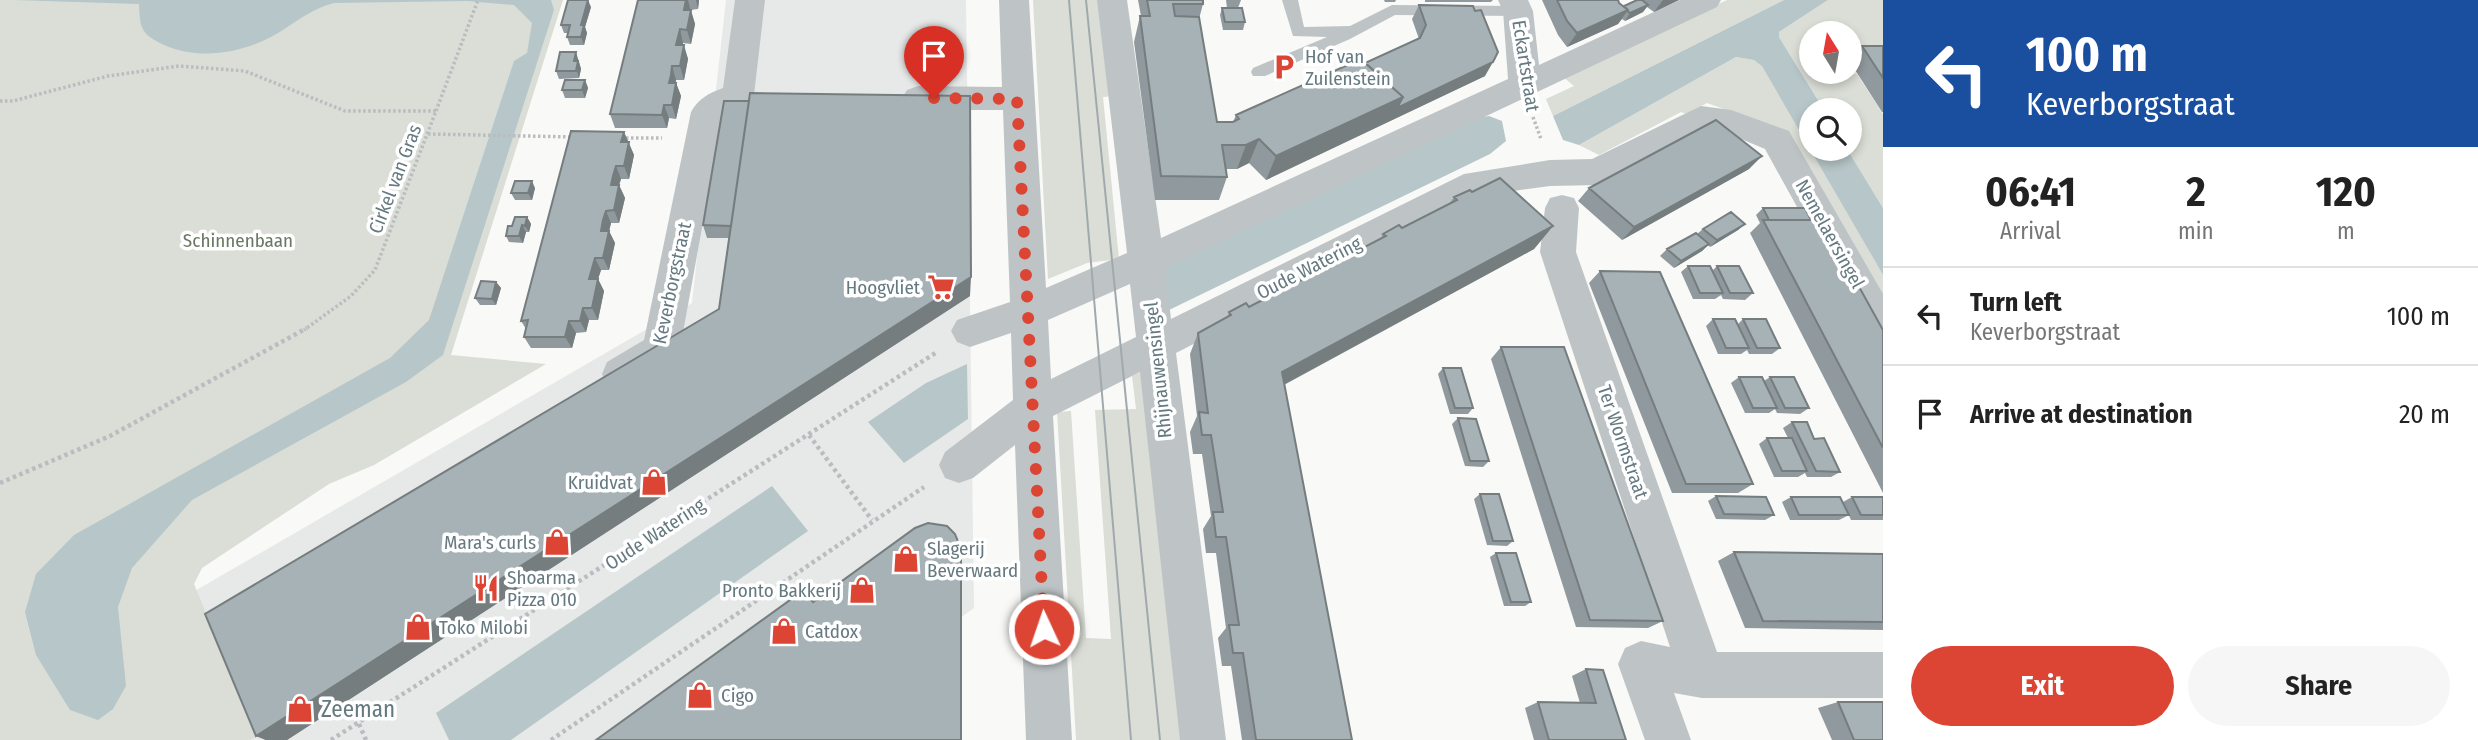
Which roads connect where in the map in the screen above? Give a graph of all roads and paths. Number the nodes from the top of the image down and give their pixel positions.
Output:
1 (478, 0) edge
2 (750, 0) edge
3 (1014, 0) edge
4 (1112, 0) edge
5 (1290, 0) edge
6 (1373, 0) edge
7 (1706, 0) edge
8 (1515, 5) edge
9 (1392, 10) junction
10 (1353, 32) junction
11 (1259, 72) dead end
12 (1525, 86) junction
13 (892, 97) edge
14 (1017, 99) junction
15 (0, 101) edge
16 (436, 111) junction
17 (428, 134) junction
18 (579, 137) edge
19 (620, 138) edge
20 (701, 138) junction
21 (1777, 140) joint
22 (1556, 190) junction
23 (1148, 260) junction
24 (1030, 311) junction
25 (1883, 328) edge
26 (970, 331) joint
27 (1154, 347) junction
28 (589, 393) edge
29 (1034, 407) junction
30 (809, 435) junction
31 (959, 465) joint
32 (0, 483) edge
33 (872, 520) junction
34 (1702, 675) junction
35 (1883, 675) edge
36 (359, 723) junction
37 (331, 740) edge
38 (366, 740) edge
39 (551, 740) edge
40 (1049, 740) edge
41 (1203, 740) edge
42 (1668, 740) edge

1 - 16 path
2 - 20 street, Keverborgstraat
3 - 14 street
4 - 23 street, Rhijnauwensingel
5 - 10 lane
6 - 9 lane
7 - 12 street
8 - 9 lane
8 - 12 street, Eckartstraat
9 - 10 lane
10 - 11 lane
12 - 22 path, Eckartstraat
12 - 23 street
13 - 14 street
14 - 24 street
15 - 16 path, Cirkel van Gras
16 - 17 path, Cirkel van Gras
17 - 18 path
17 - 32 path, Cirkel van Gras
19 - 20 path
20 - 28 street, Keverborgstraat
21 - 22 street, Oude Watering
21 - 25 street, Nemelaersingel
22 - 27 street, Oude Watering
22 - 34 street, Ter Wormstraat
23 - 24 street
23 - 27 street, Rhijnauwensingel
24 - 26 street
24 - 29 street
26 - 30 path, Oude Watering
27 - 29 street, Oude Watering
27 - 41 street, Rhijnauwensingel
29 - 31 street, Oude Watering
29 - 40 street
30 - 33 path
30 - 36 path, Oude Watering
31 - 33 path
33 - 39 path
34 - 35 street
34 - 42 street
36 - 37 path, Oude Watering
36 - 38 path

